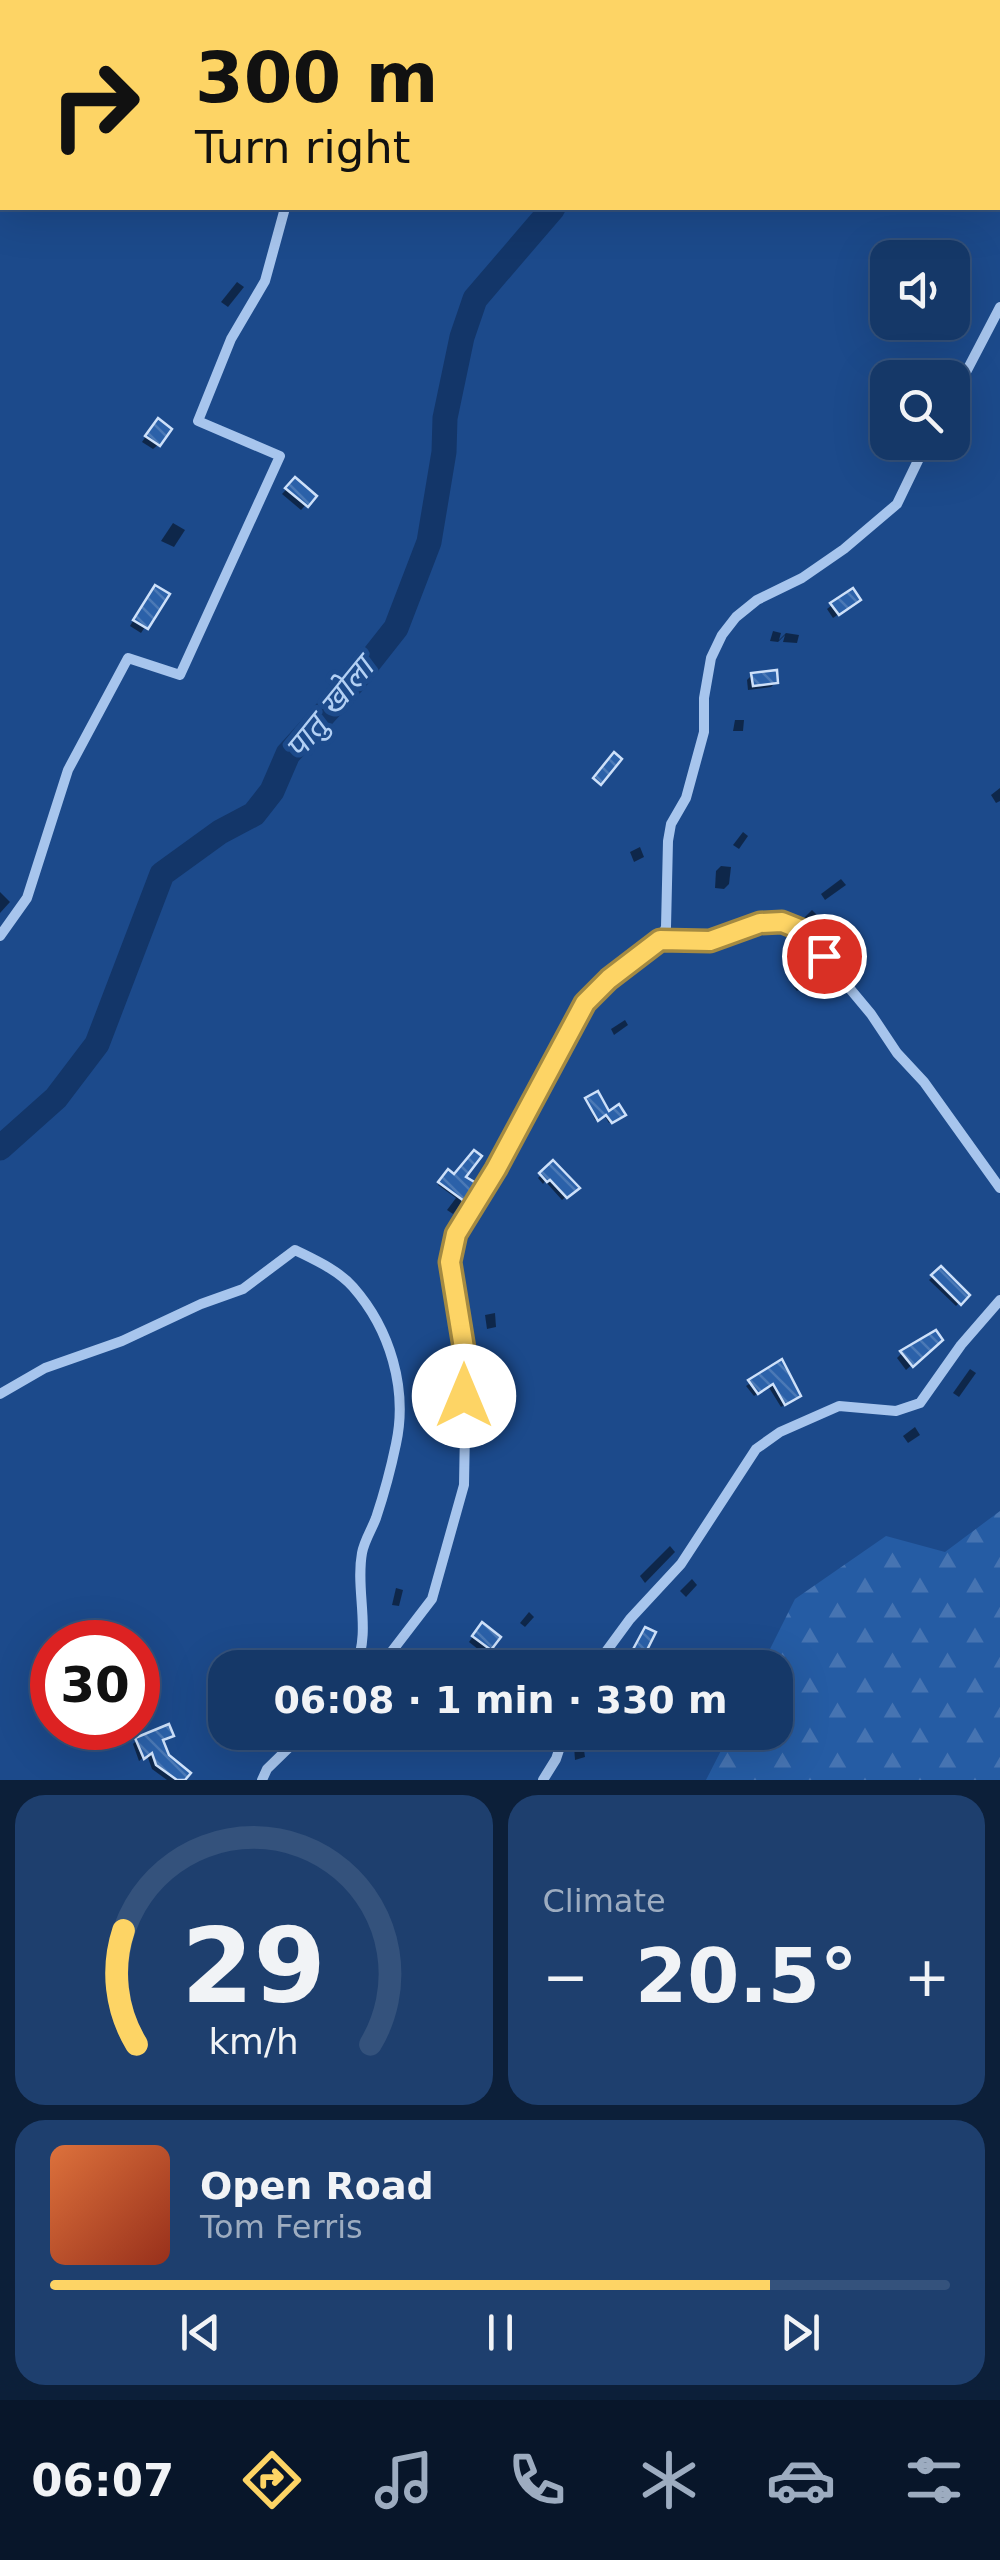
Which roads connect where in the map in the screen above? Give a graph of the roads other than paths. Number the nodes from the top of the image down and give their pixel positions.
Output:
1 (285, 210) edge
2 (1000, 308) edge
3 (970, 366) edge
4 (918, 460) edge
5 (0, 936) edge
6 (660, 940) junction
7 (1000, 1188) edge
8 (1000, 1300) edge
9 (0, 1394) edge
10 (358, 1650) edge
11 (393, 1650) edge
12 (607, 1650) edge
13 (287, 1750) edge
14 (559, 1750) edge
15 (262, 1780) edge
16 (543, 1780) edge

1 - 5 street
2 - 3 street
4 - 6 street
6 - 7 street
6 - 11 street
8 - 12 street
9 - 10 street
13 - 15 street
14 - 16 street

